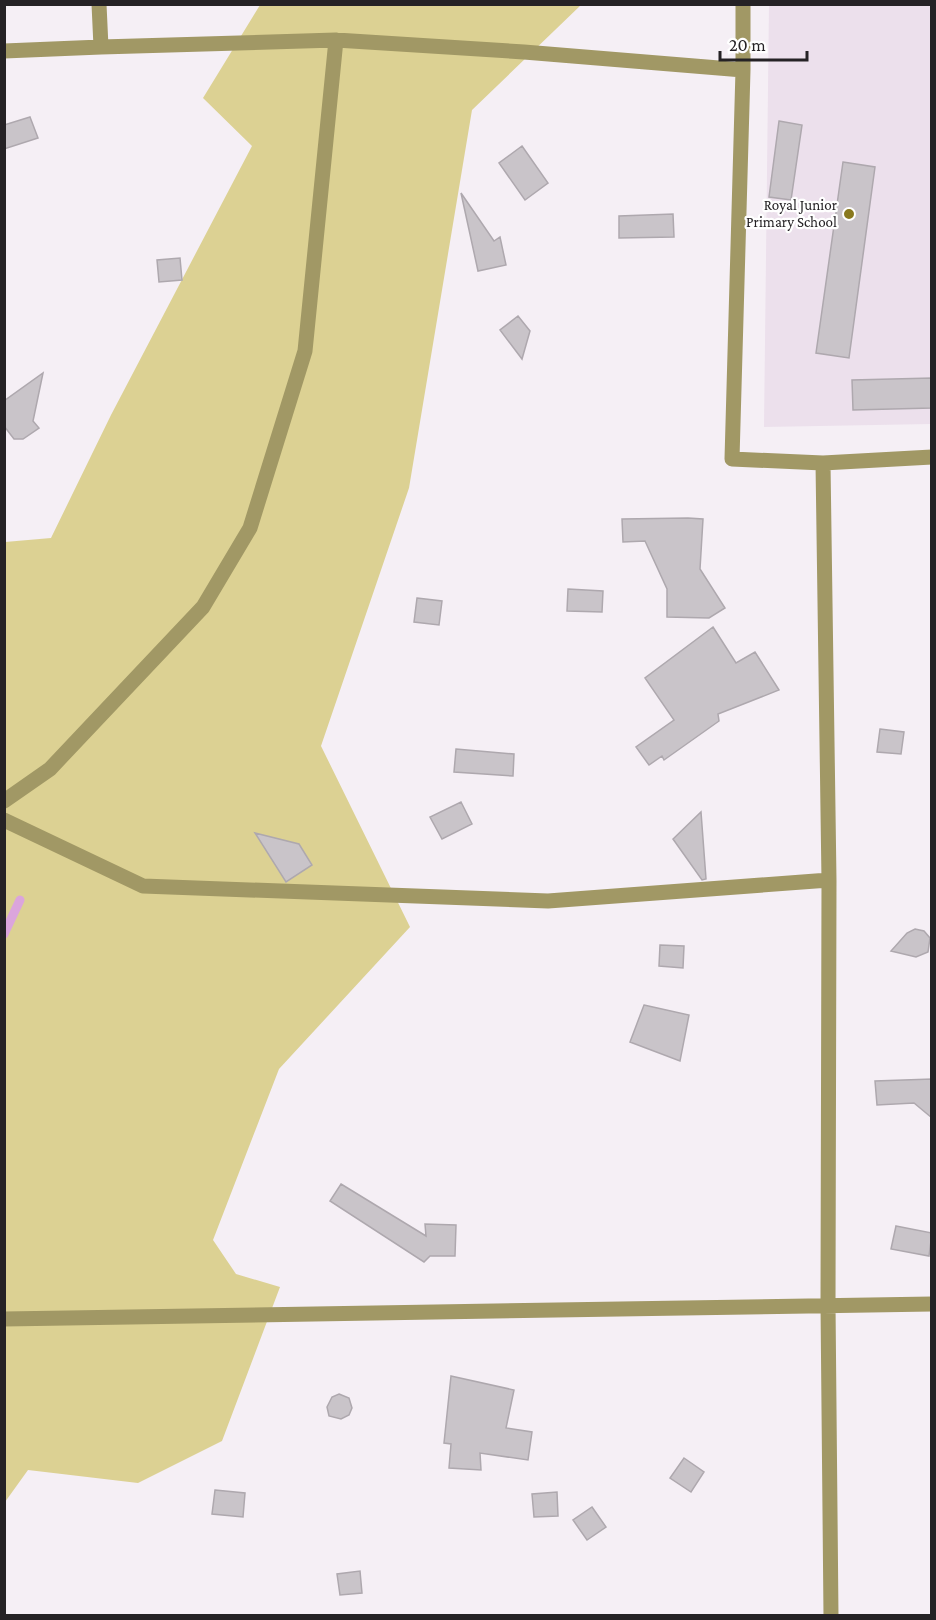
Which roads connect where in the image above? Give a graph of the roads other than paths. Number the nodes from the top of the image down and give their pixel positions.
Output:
1 (99, 4) edge
2 (742, 4) edge
3 (336, 40) junction
4 (101, 46) junction
5 (4, 51) edge
6 (744, 70) junction
7 (932, 458) edge
8 (823, 463) junction
9 (4, 801) edge
10 (4, 820) edge
11 (829, 880) junction
12 (828, 1304) junction
13 (932, 1304) edge
14 (4, 1319) edge
15 (831, 1616) edge

1 - 4 street
2 - 6 street
3 - 4 street
3 - 6 street
3 - 9 street
4 - 5 street
6 - 8 street
7 - 8 street
8 - 11 street
10 - 11 street
11 - 12 street
12 - 13 street
12 - 14 street
12 - 15 street

